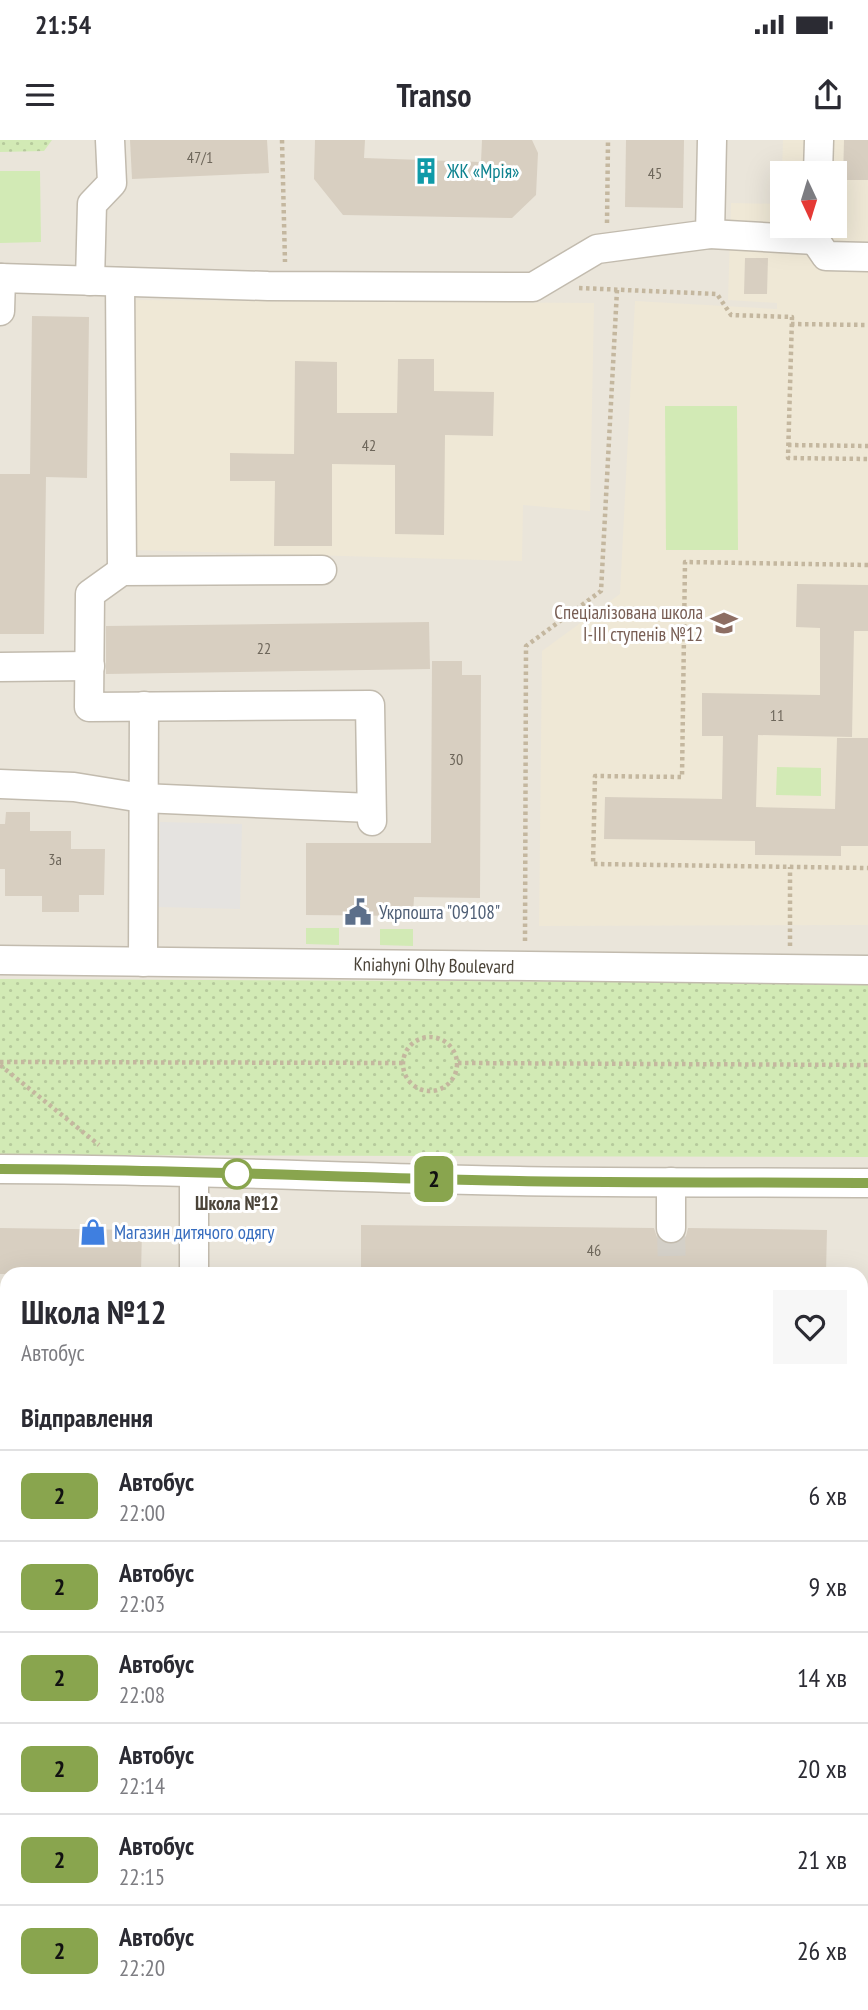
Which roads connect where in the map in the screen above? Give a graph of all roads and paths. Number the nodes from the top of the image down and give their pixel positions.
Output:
1 (110, 140) edge
2 (282, 140) edge
3 (608, 140) edge
4 (712, 140) edge
5 (819, 140) edge
6 (818, 161) edge
7 (770, 233) edge
8 (710, 234) junction
9 (817, 238) edge
10 (606, 248) junction
11 (868, 257) edge
12 (1, 278) edge
13 (90, 281) junction
14 (120, 282) junction
15 (286, 286) junction
16 (575, 288) dead end
17 (617, 290) junction
18 (0, 312) edge
19 (791, 324) junction
20 (868, 325) edge
21 (788, 445) junction
22 (868, 446) edge
23 (868, 459) edge
24 (868, 565) edge
25 (122, 570) junction
26 (322, 570) dead end
27 (90, 666) junction
28 (0, 667) edge
29 (144, 706) junction
30 (0, 784) edge
31 (142, 798) junction
32 (790, 867) junction
33 (868, 868) edge
34 (0, 960) edge
35 (143, 962) junction
36 (524, 966) junction
37 (790, 970) junction
38 (868, 971) edge
39 (0, 1063) edge
40 (403, 1063) junction
41 (458, 1063) junction
42 (868, 1065) edge
43 (0, 1169) edge
44 (130, 1169) junction
45 (194, 1173) junction
46 (671, 1181) junction
47 (868, 1183) edge
48 (671, 1228) tunnel mouth
49 (194, 1267) edge

1 - 13 street
2 - 15 path
3 - 10 path
4 - 8 street
5 - 6 street
7 - 8 street
8 - 10 street
9 - 11 street
10 - 15 street
12 - 13 street
12 - 18 street
13 - 14 street
14 - 15 street
14 - 25 street
16 - 17 path
17 - 19 path
17 - 36 path
19 - 20 path
19 - 21 path
21 - 22 path
21 - 23 path
24 - 32 path
25 - 26 street
25 - 27 street
27 - 28 street
27 - 29 street
29 - 31 street
29 - 31 street
30 - 31 street
31 - 35 street
32 - 33 path
32 - 37 path
34 - 35 street, Kniahyni Olhy Boulevard
35 - 36 street, Kniahyni Olhy Boulevard
36 - 37 street, Kniahyni Olhy Boulevard
37 - 38 street, Kniahyni Olhy Boulevard
39 - 40 path
39 - 44 path
40 - 41 path
40 - 41 path
41 - 42 path
43 - 44 street
44 - 45 street
45 - 46 street
45 - 49 street
46 - 47 street
46 - 48 street

